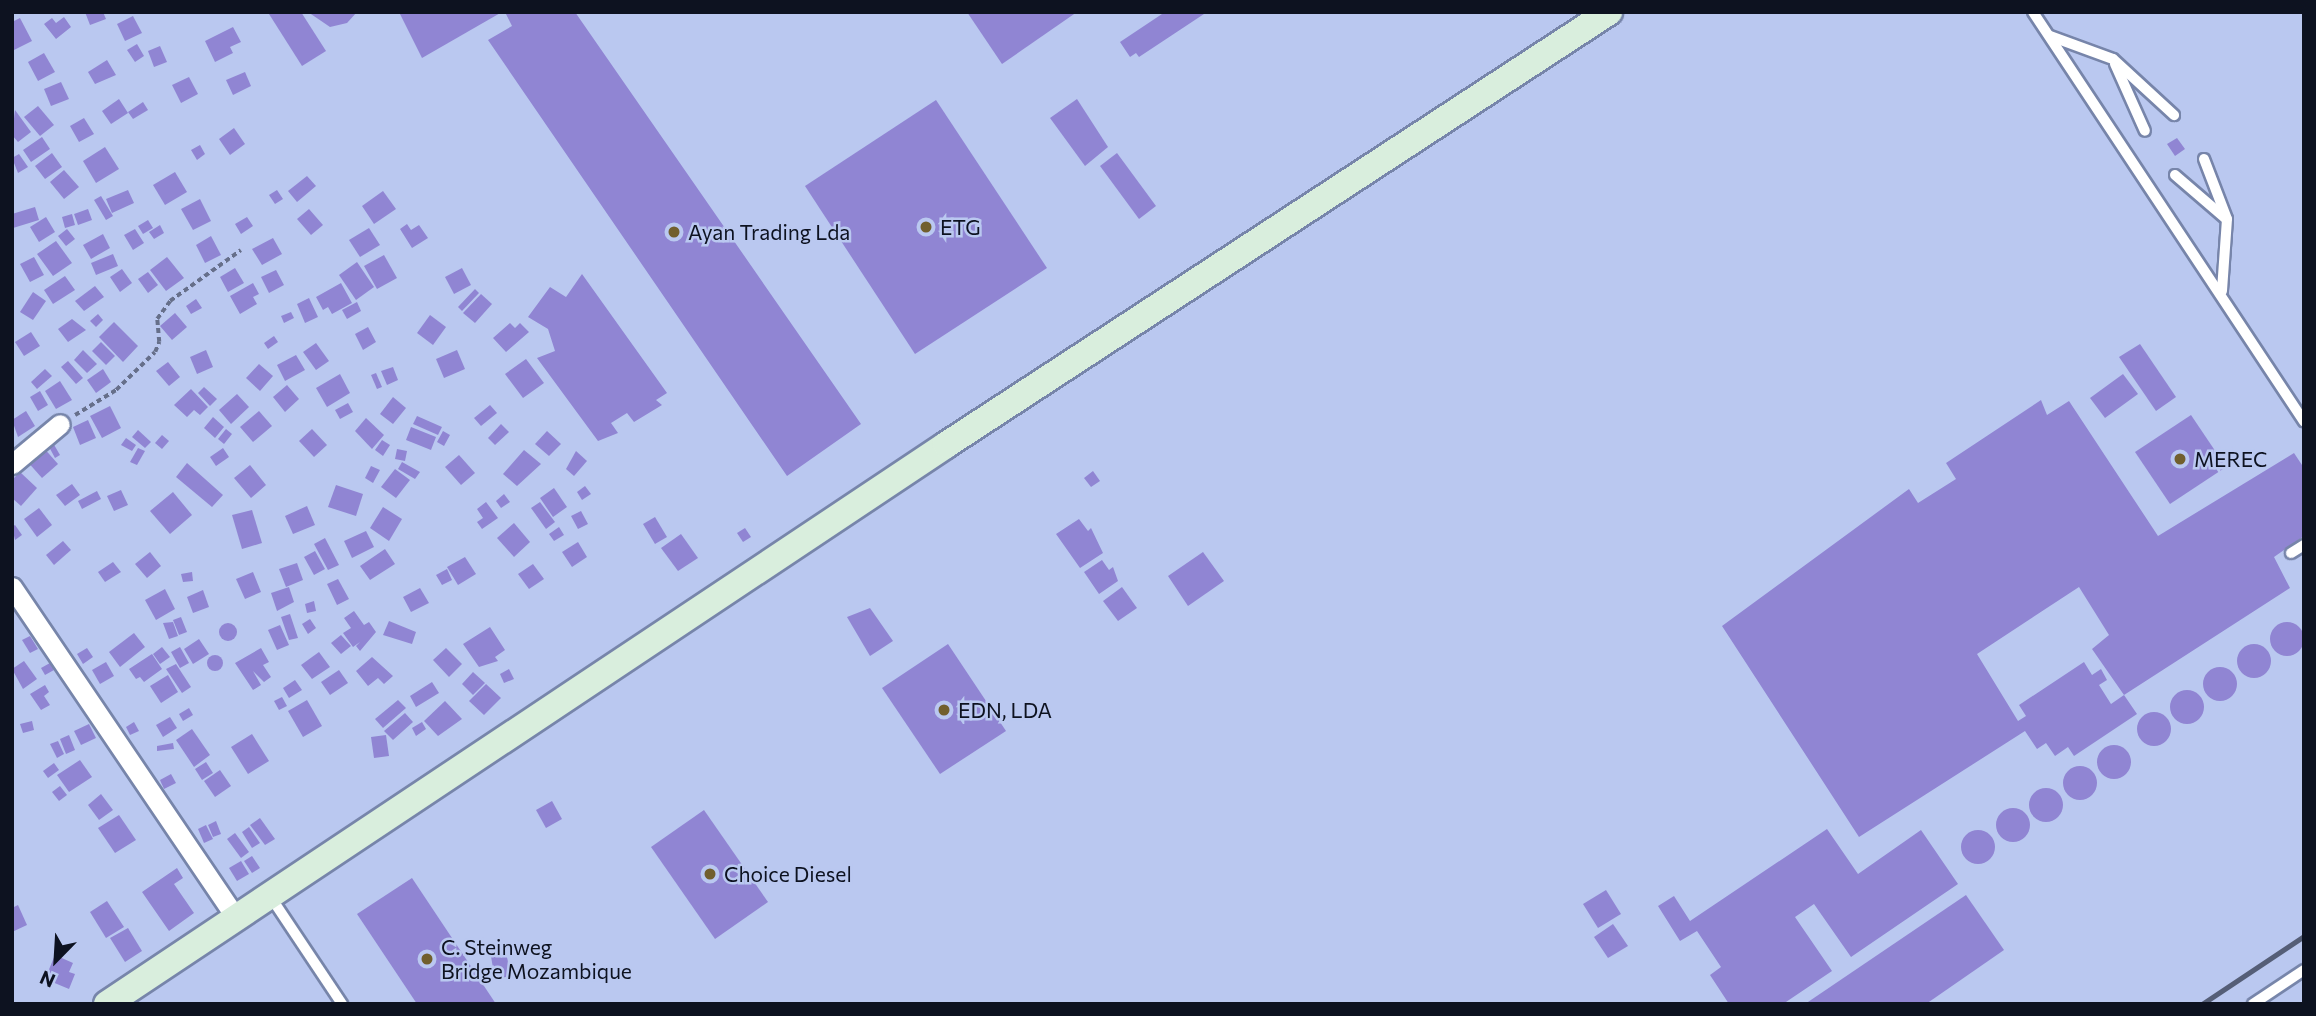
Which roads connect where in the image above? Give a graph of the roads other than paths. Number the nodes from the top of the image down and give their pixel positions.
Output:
1 (1609, 12) edge
2 (2033, 12) edge
3 (2049, 36) junction
4 (2113, 59) junction
5 (2174, 114) dead end
6 (2145, 131) dead end
7 (2204, 159) dead end
8 (2175, 176) dead end
9 (2227, 219) junction
10 (2221, 291) junction
11 (2304, 421) edge
12 (60, 424) road end
13 (12, 464) edge
14 (2304, 545) edge
15 (2291, 553) dead end
16 (12, 587) edge
17 (270, 895) junction
18 (236, 918) junction
19 (2304, 970) edge
20 (107, 1004) edge
21 (342, 1004) edge
22 (2253, 1004) edge

1 - 17 main road
2 - 3 lane
3 - 4 lane
3 - 10 lane
4 - 5 lane
4 - 6 lane
7 - 9 lane
8 - 9 lane
9 - 10 lane
10 - 11 lane
12 - 13 street
14 - 15 lane
16 - 18 street
17 - 18 main road
17 - 21 lane
18 - 20 main road
19 - 22 lane

